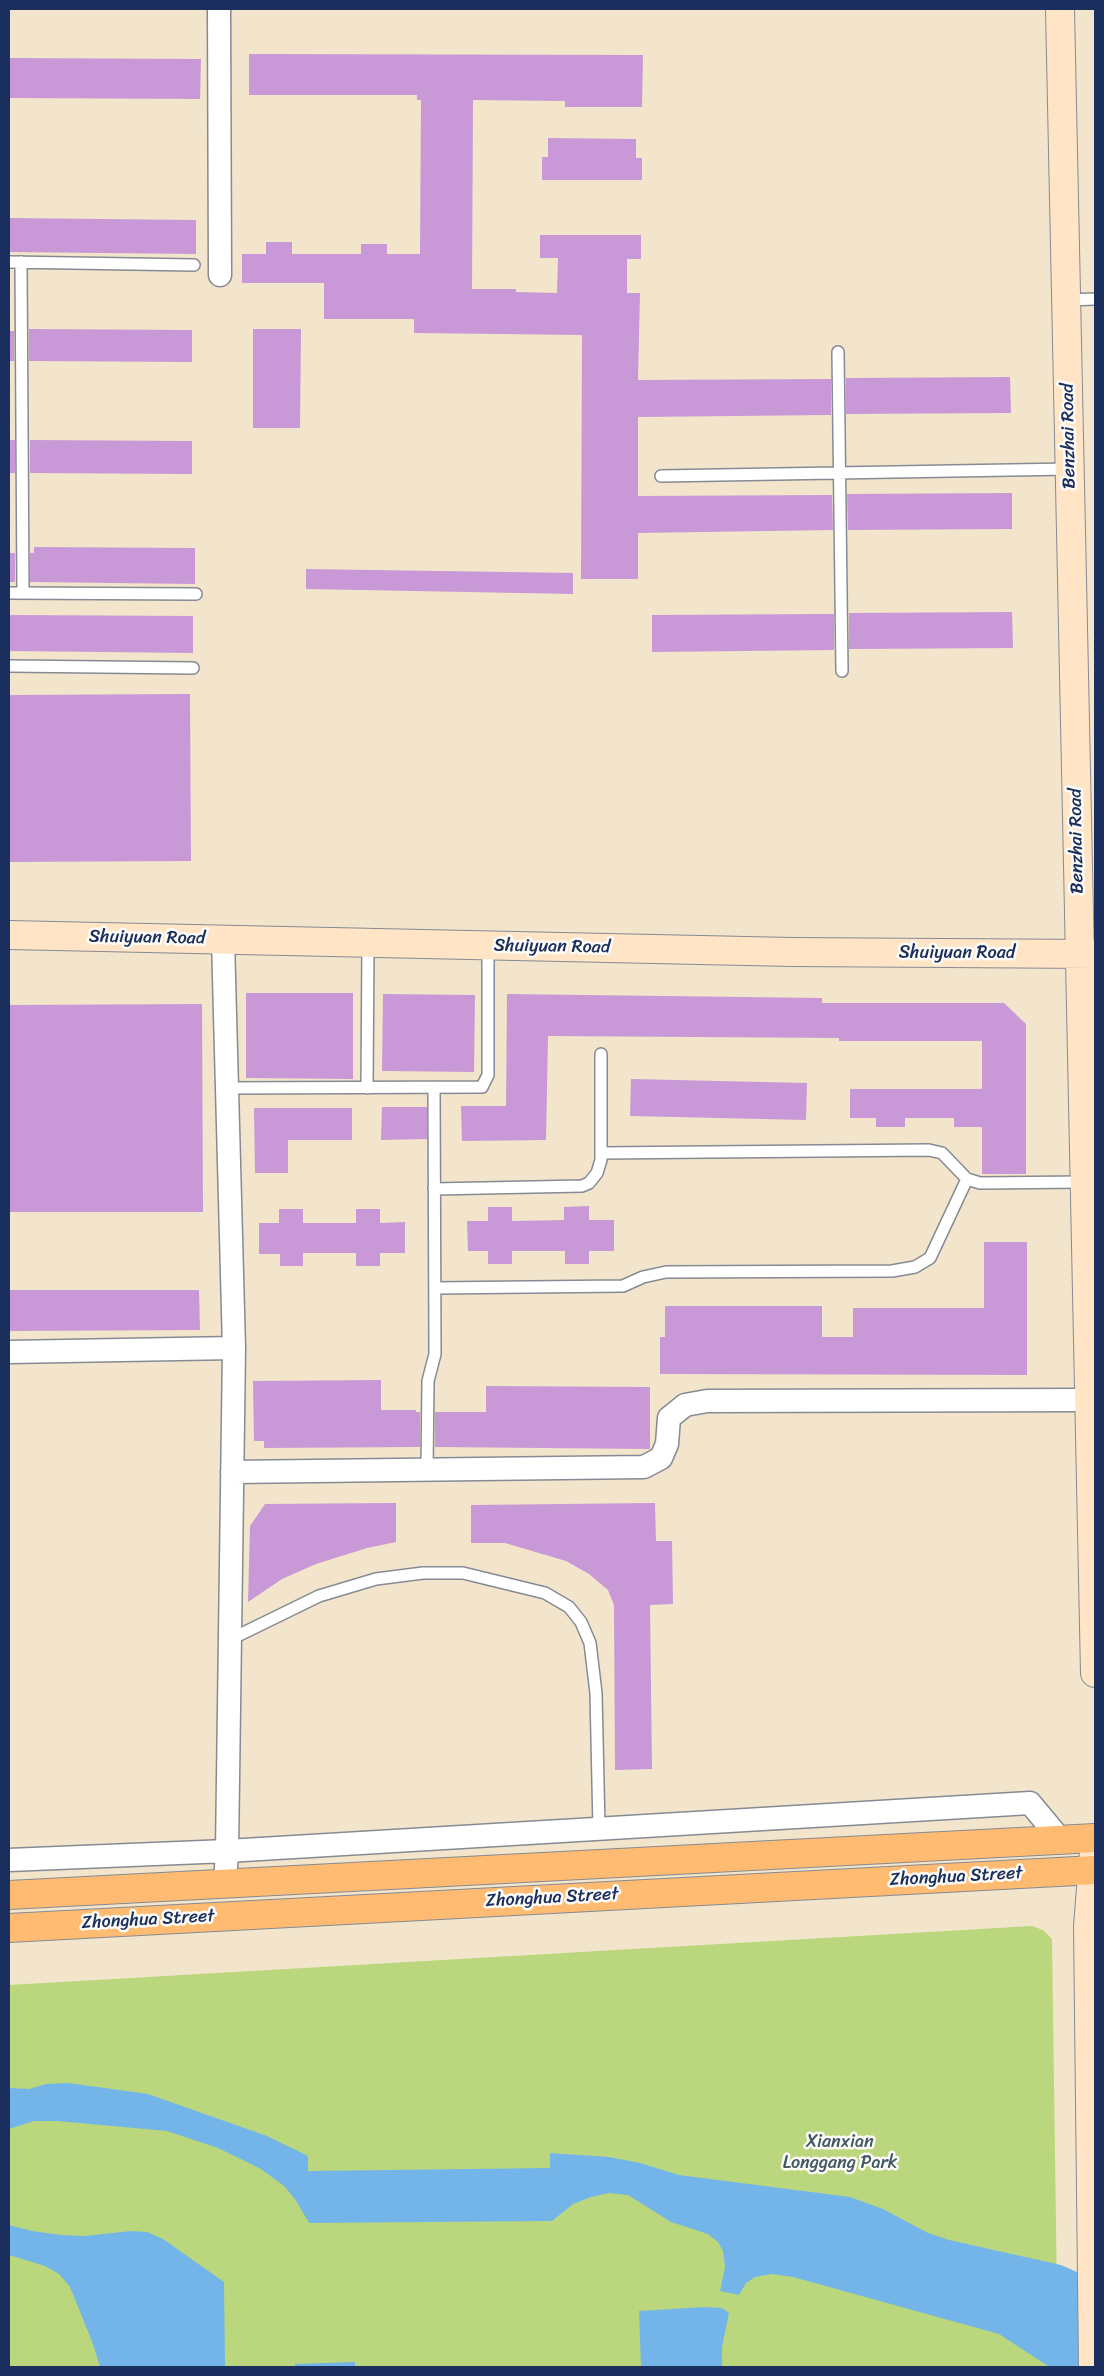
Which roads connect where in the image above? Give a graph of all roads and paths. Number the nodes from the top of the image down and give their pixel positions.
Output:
1 (220, 9) edge
2 (1060, 9) edge
3 (9, 262) edge
4 (22, 262) junction
5 (194, 265) dead end
6 (220, 274) dead end
7 (1095, 299) edge
8 (1066, 300) junction
9 (838, 352) dead end
10 (1070, 470) junction
11 (840, 473) junction
12 (661, 476) dead end
13 (9, 593) edge
14 (23, 593) junction
15 (196, 594) dead end
16 (9, 666) edge
17 (193, 668) dead end
18 (842, 671) dead end
19 (9, 935) edge
20 (223, 940) junction
21 (368, 943) junction
22 (488, 945) junction
23 (1088, 954) edge
24 (601, 1054) dead end
25 (227, 1088) junction
26 (367, 1088) junction
27 (434, 1088) junction
28 (601, 1153) junction
29 (967, 1178) junction
30 (1085, 1182) junction
31 (434, 1189) junction
32 (434, 1288) junction
33 (234, 1348) junction
34 (9, 1352) edge
35 (1092, 1412) edge
36 (427, 1470) junction
37 (232, 1472) junction
38 (229, 1640) junction
39 (1095, 1673) edge
40 (599, 1828) junction
41 (1095, 1838) edge
42 (1060, 1839) junction
43 (227, 1851) junction
44 (9, 1860) edge
45 (1094, 1870) edge
46 (225, 1884) junction
47 (9, 1895) edge
48 (9, 1928) edge
49 (1093, 2112) edge
50 (1093, 2367) edge

1 - 6 street
2 - 8 street, Benzhai Road
3 - 4 lane
4 - 5 lane
4 - 14 lane
7 - 8 lane
8 - 10 street, Benzhai Road
9 - 11 lane
10 - 11 lane
10 - 23 street, Benzhai Road
11 - 12 lane
11 - 18 lane
13 - 14 lane
14 - 15 lane
16 - 17 lane
19 - 20 street, Shuiyuan Road
20 - 21 street, Shuiyuan Road
20 - 25 street
21 - 22 street, Shuiyuan Road
21 - 26 lane
22 - 23 street, Shuiyuan Road
22 - 27 lane
23 - 30 street, Benzhai Road
24 - 28 lane
25 - 26 lane
25 - 33 street
26 - 27 lane
27 - 31 lane
28 - 29 lane
28 - 31 lane
29 - 30 lane
29 - 32 lane
30 - 35 street, Benzhai Road
31 - 32 lane
32 - 36 lane
33 - 34 street
33 - 37 street
35 - 36 street
35 - 39 street, Benzhai Road
36 - 37 street
37 - 38 street
38 - 40 lane
38 - 43 street
40 - 42 street
40 - 43 street
41 - 42 main road, Zhonghua Street
41 - 45 street
42 - 46 main road, Zhonghua Street
43 - 44 street
43 - 46 street
45 - 48 main road, Zhonghua Street
45 - 49 street
46 - 47 main road, Zhonghua Street
49 - 50 street

